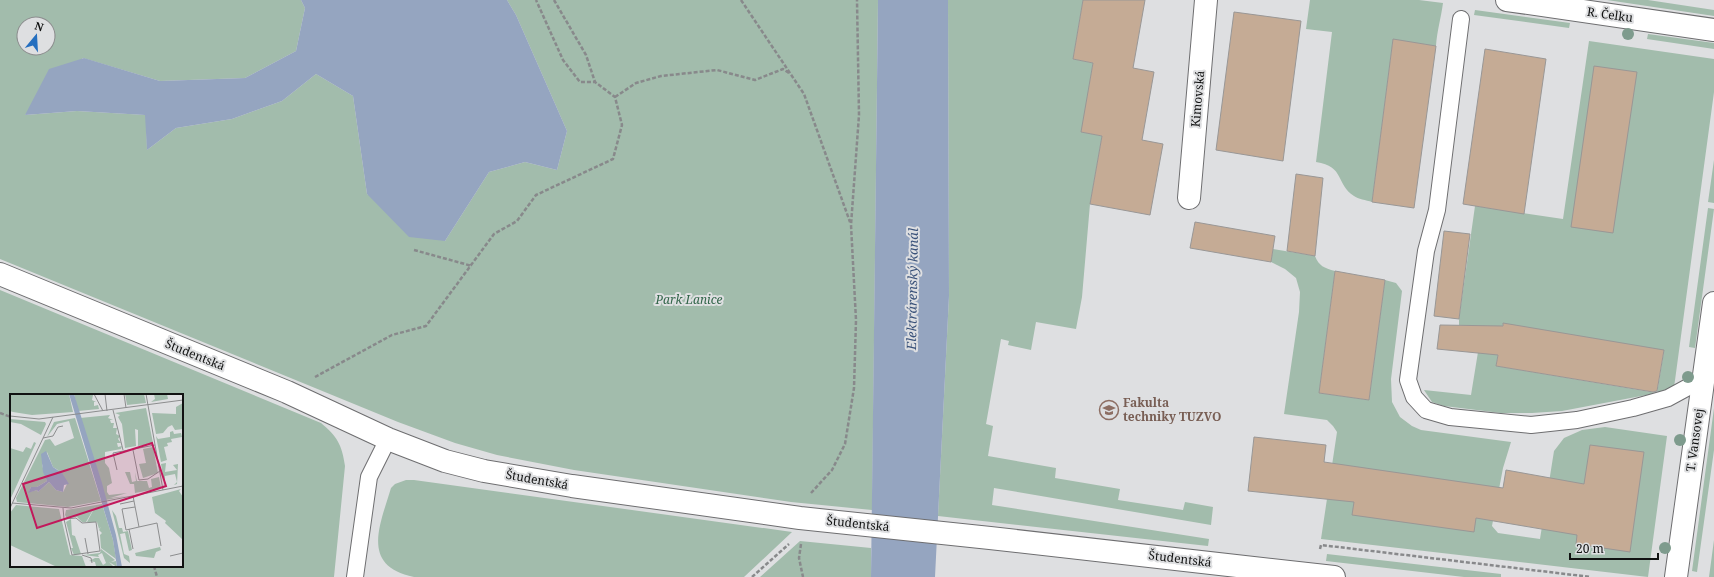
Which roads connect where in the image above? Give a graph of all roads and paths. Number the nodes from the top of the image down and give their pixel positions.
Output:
1 (536, 0) edge
2 (554, 0) edge
3 (741, 0) edge
4 (857, 0) edge
5 (1206, 0) edge
6 (1506, 0) edge
7 (1461, 19) dead end
8 (1714, 30) edge
9 (790, 74) junction
10 (596, 82) junction
11 (615, 97) junction
12 (1189, 198) dead end
13 (851, 225) junction
14 (414, 250) dead end
15 (472, 266) junction
16 (0, 274) edge
17 (1714, 303) edge
18 (1704, 379) junction
19 (287, 392) junction
20 (0, 413) edge
21 (10, 417) edge
22 (388, 439) junction
23 (818, 485) dead end
24 (792, 541) dead end
25 (802, 541) dead end
26 (1320, 553) dead end
27 (154, 567) edge
28 (1273, 574) edge
29 (157, 577) edge
30 (354, 577) edge
31 (752, 577) edge
32 (803, 577) edge
33 (1334, 577) edge
34 (1591, 577) edge
35 (1676, 577) edge

1 - 10 path
2 - 10 path
3 - 9 path
4 - 13 path
5 - 12 street, Kimovská
6 - 8 street, R. Čelku
7 - 18 lane
9 - 11 path
9 - 13 path
10 - 11 path
11 - 15 path
13 - 23 path
14 - 15 path
15 - 19 path
16 - 19 street, Študentská
17 - 18 street, T. Vansovej
18 - 35 street, T. Vansovej
19 - 22 street, Študentská
20 - 21 path
22 - 28 street, Študentská
22 - 30 lane
24 - 31 path
25 - 32 path
26 - 34 path
27 - 29 path
28 - 33 street, Študentská

